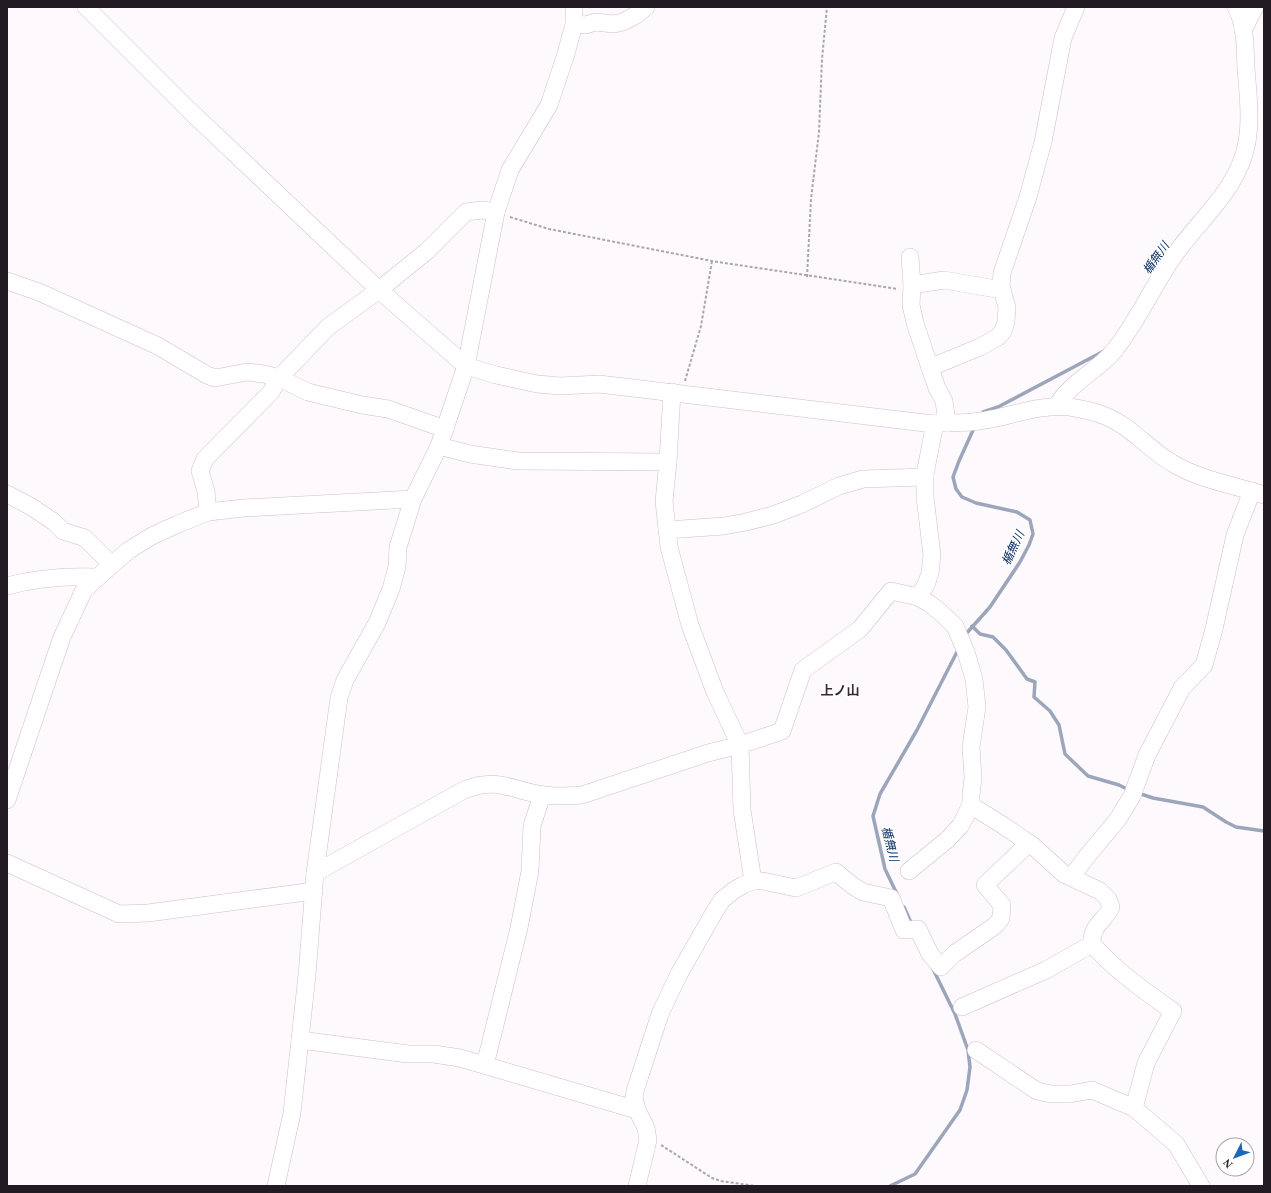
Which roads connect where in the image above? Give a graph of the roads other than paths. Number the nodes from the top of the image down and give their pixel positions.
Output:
1 (86, 7) edge
2 (574, 7) edge
3 (646, 7) edge
4 (1076, 7) edge
5 (1236, 7) edge
6 (1255, 7) edge
7 (574, 24) junction
8 (1243, 30) junction
9 (496, 212) junction
10 (910, 257) dead end
11 (7, 281) edge
12 (912, 288) junction
13 (379, 290) junction
14 (1002, 290) junction
15 (466, 366) junction
16 (931, 371) junction
17 (278, 378) junction
18 (677, 393) junction
19 (1057, 406) junction
20 (941, 423) junction
21 (445, 429) junction
22 (439, 446) junction
23 (668, 462) junction
24 (925, 477) junction
25 (1258, 493) edge
26 (7, 494) edge
27 (413, 499) junction
28 (208, 512) junction
29 (667, 530) junction
30 (112, 565) junction
31 (98, 577) junction
32 (7, 586) edge
33 (918, 597) junction
34 (740, 745) junction
35 (542, 795) junction
36 (7, 800) edge
37 (971, 804) junction
38 (1028, 843) junction
39 (7, 863) edge
40 (909, 871) dead end
41 (315, 873) junction
42 (1073, 878) junction
43 (753, 881) junction
44 (314, 891) junction
45 (1092, 944) junction
46 (962, 1007) dead end
47 (300, 1040) junction
48 (976, 1050) dead end
49 (484, 1065) junction
50 (1134, 1108) junction
51 (637, 1110) junction
52 (276, 1186) edge
53 (637, 1186) edge
54 (1201, 1186) edge

1 - 13 street
2 - 7 street
3 - 7 street
4 - 14 street
5 - 8 street
6 - 8 street
7 - 9 street
8 - 19 street
9 - 13 street
9 - 15 street
10 - 12 street
11 - 17 street
12 - 14 street
12 - 16 street
13 - 15 street
13 - 17 street
14 - 16 street
15 - 18 street
15 - 21 street
16 - 20 street
17 - 21 street
17 - 28 street
18 - 20 street
18 - 23 street
19 - 20 street
19 - 25 street
20 - 24 street
21 - 22 street
22 - 23 street
22 - 27 street
23 - 29 street
24 - 29 street
24 - 33 street
25 - 42 street
26 - 30 street
27 - 28 street
27 - 41 street
28 - 30 street
29 - 34 street
30 - 31 street
31 - 32 street
31 - 36 street
33 - 34 street
33 - 37 street
34 - 35 street
34 - 43 street
35 - 41 street
35 - 49 street
37 - 38 street
37 - 40 street
38 - 42 street
38 - 43 street
39 - 44 street
41 - 44 street
42 - 45 street
43 - 51 street
44 - 47 street
45 - 46 street
45 - 50 street
47 - 49 street
47 - 52 street
48 - 50 street
49 - 51 street
50 - 54 street
51 - 53 street

